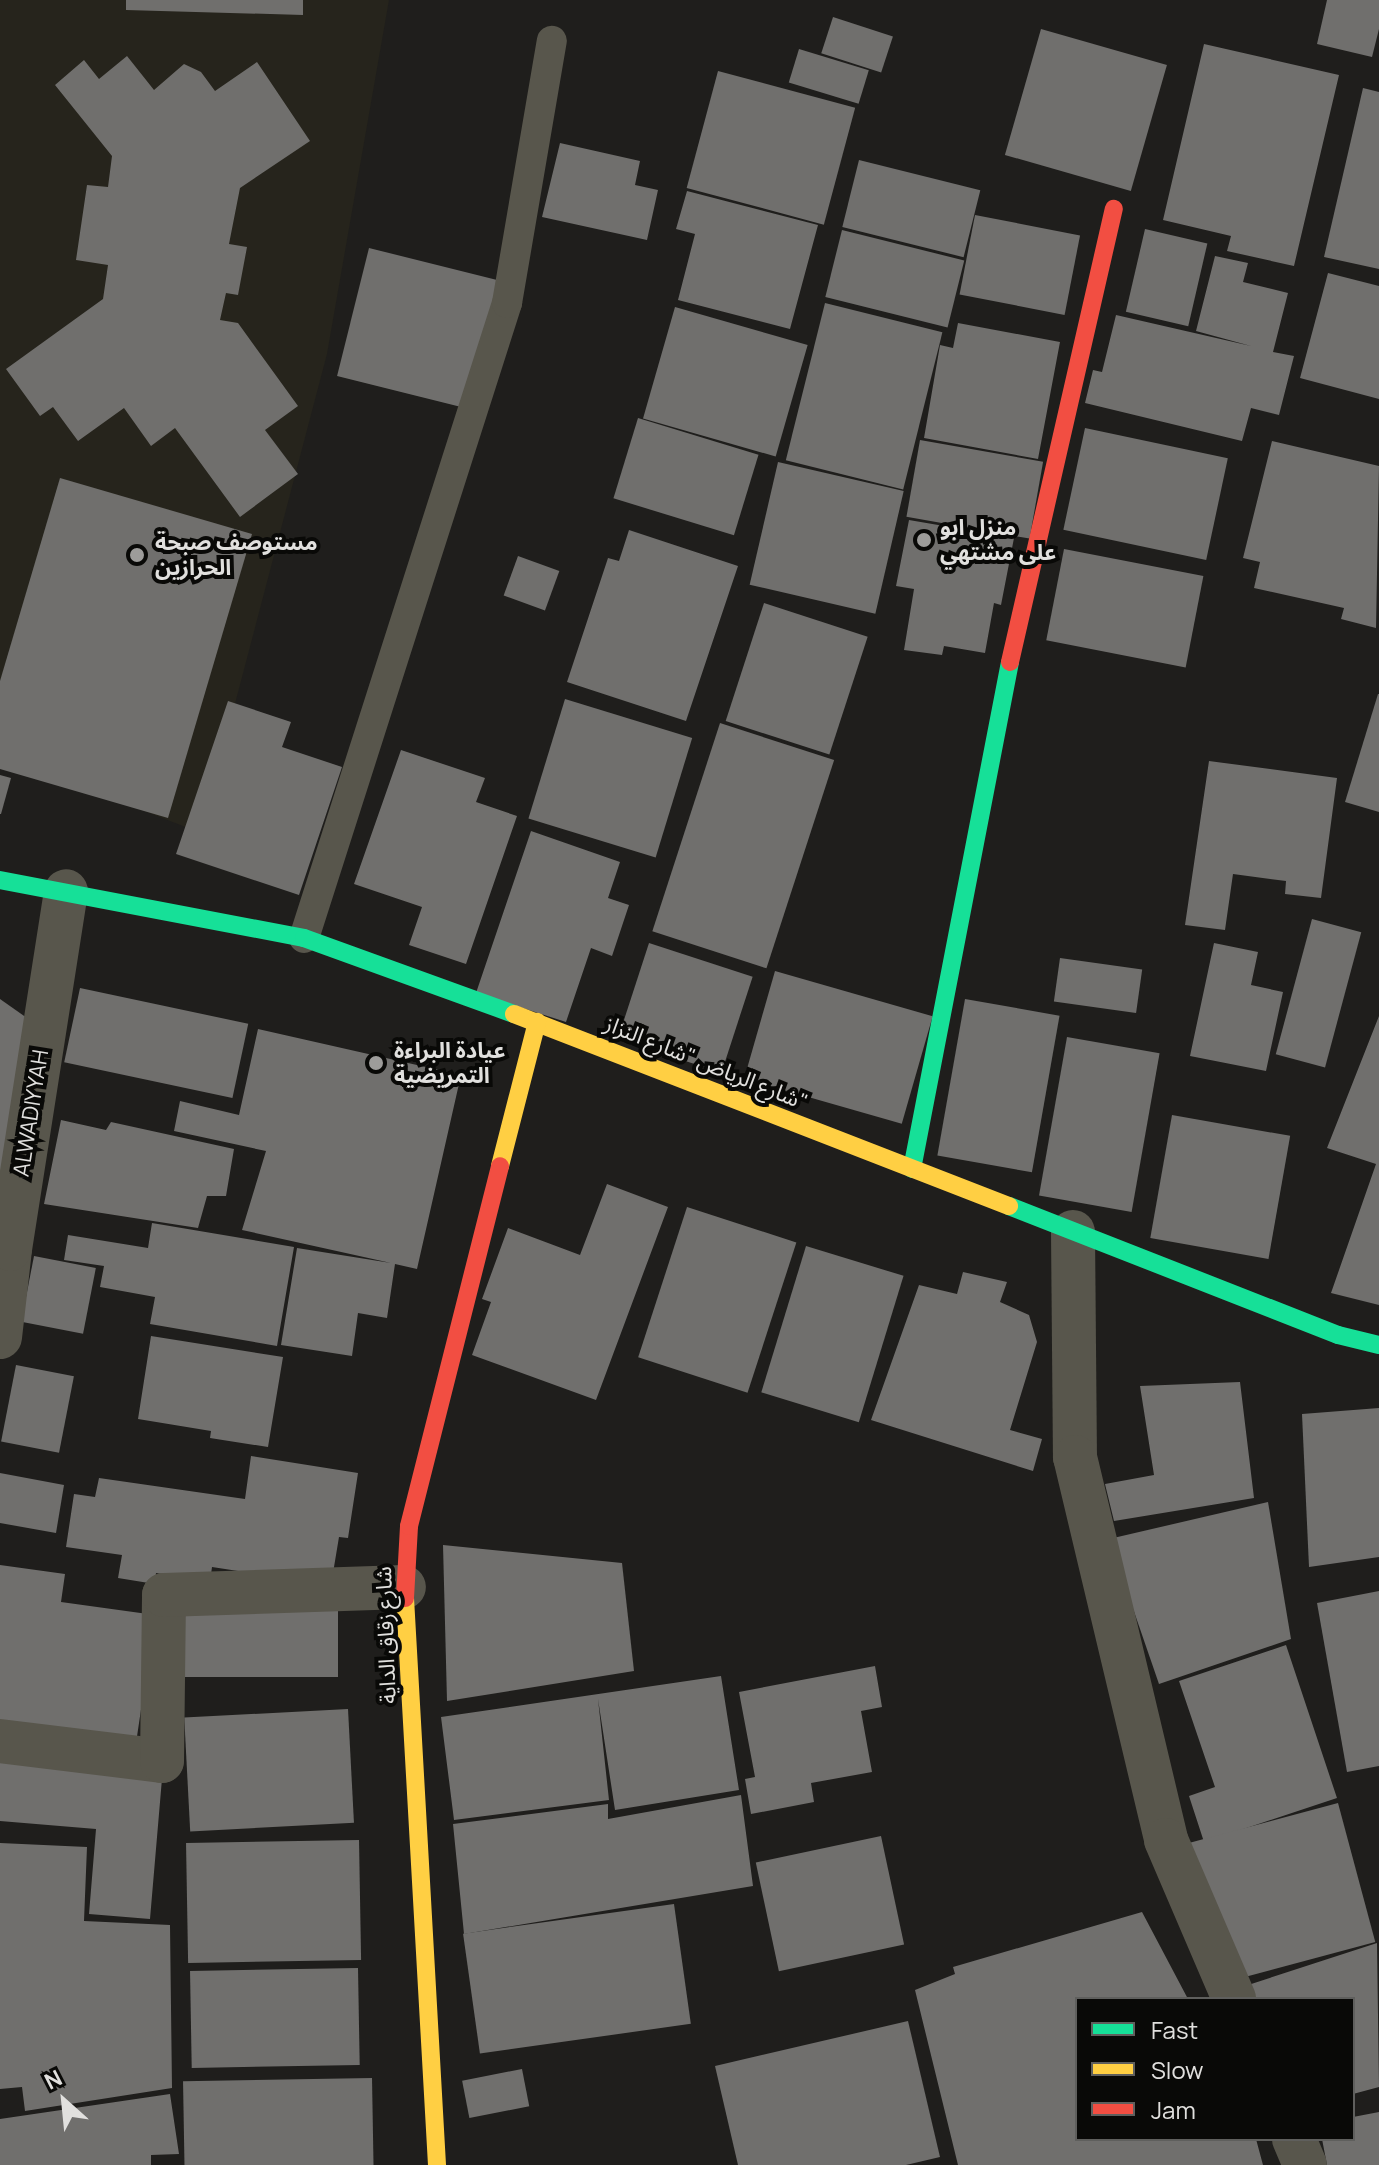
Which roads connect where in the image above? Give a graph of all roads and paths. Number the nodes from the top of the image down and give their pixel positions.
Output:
1 (552, 41) dead end
2 (1114, 209) dead end
3 (0, 880) edge
4 (66, 891) junction
5 (304, 938) junction
6 (537, 1022) junction
7 (912, 1169) junction
8 (1073, 1232) junction
9 (0, 1337) edge
10 (1379, 1345) edge
11 (404, 1587) junction
12 (0, 1741) edge
13 (1233, 1997) edge
14 (1295, 2141) edge
15 (437, 2165) edge
16 (1305, 2165) edge

1 - 5 lane
2 - 7 street
3 - 4 street, شارع الرياض "شارع النزاز"
4 - 5 street, شارع الرياض "شارع النزاز"
4 - 9 street, ALWADIYYAH
5 - 6 street, شارع الرياض "شارع النزاز"
6 - 7 street, شارع الرياض "شارع النزاز"
6 - 11 street, شارع زقاق الداية
7 - 8 street, شارع الرياض "شارع النزاز"
8 - 10 street, شارع الرياض "شارع النزاز"
8 - 13 street
11 - 12 street
11 - 15 street, شارع زقاق الداية
14 - 16 street

